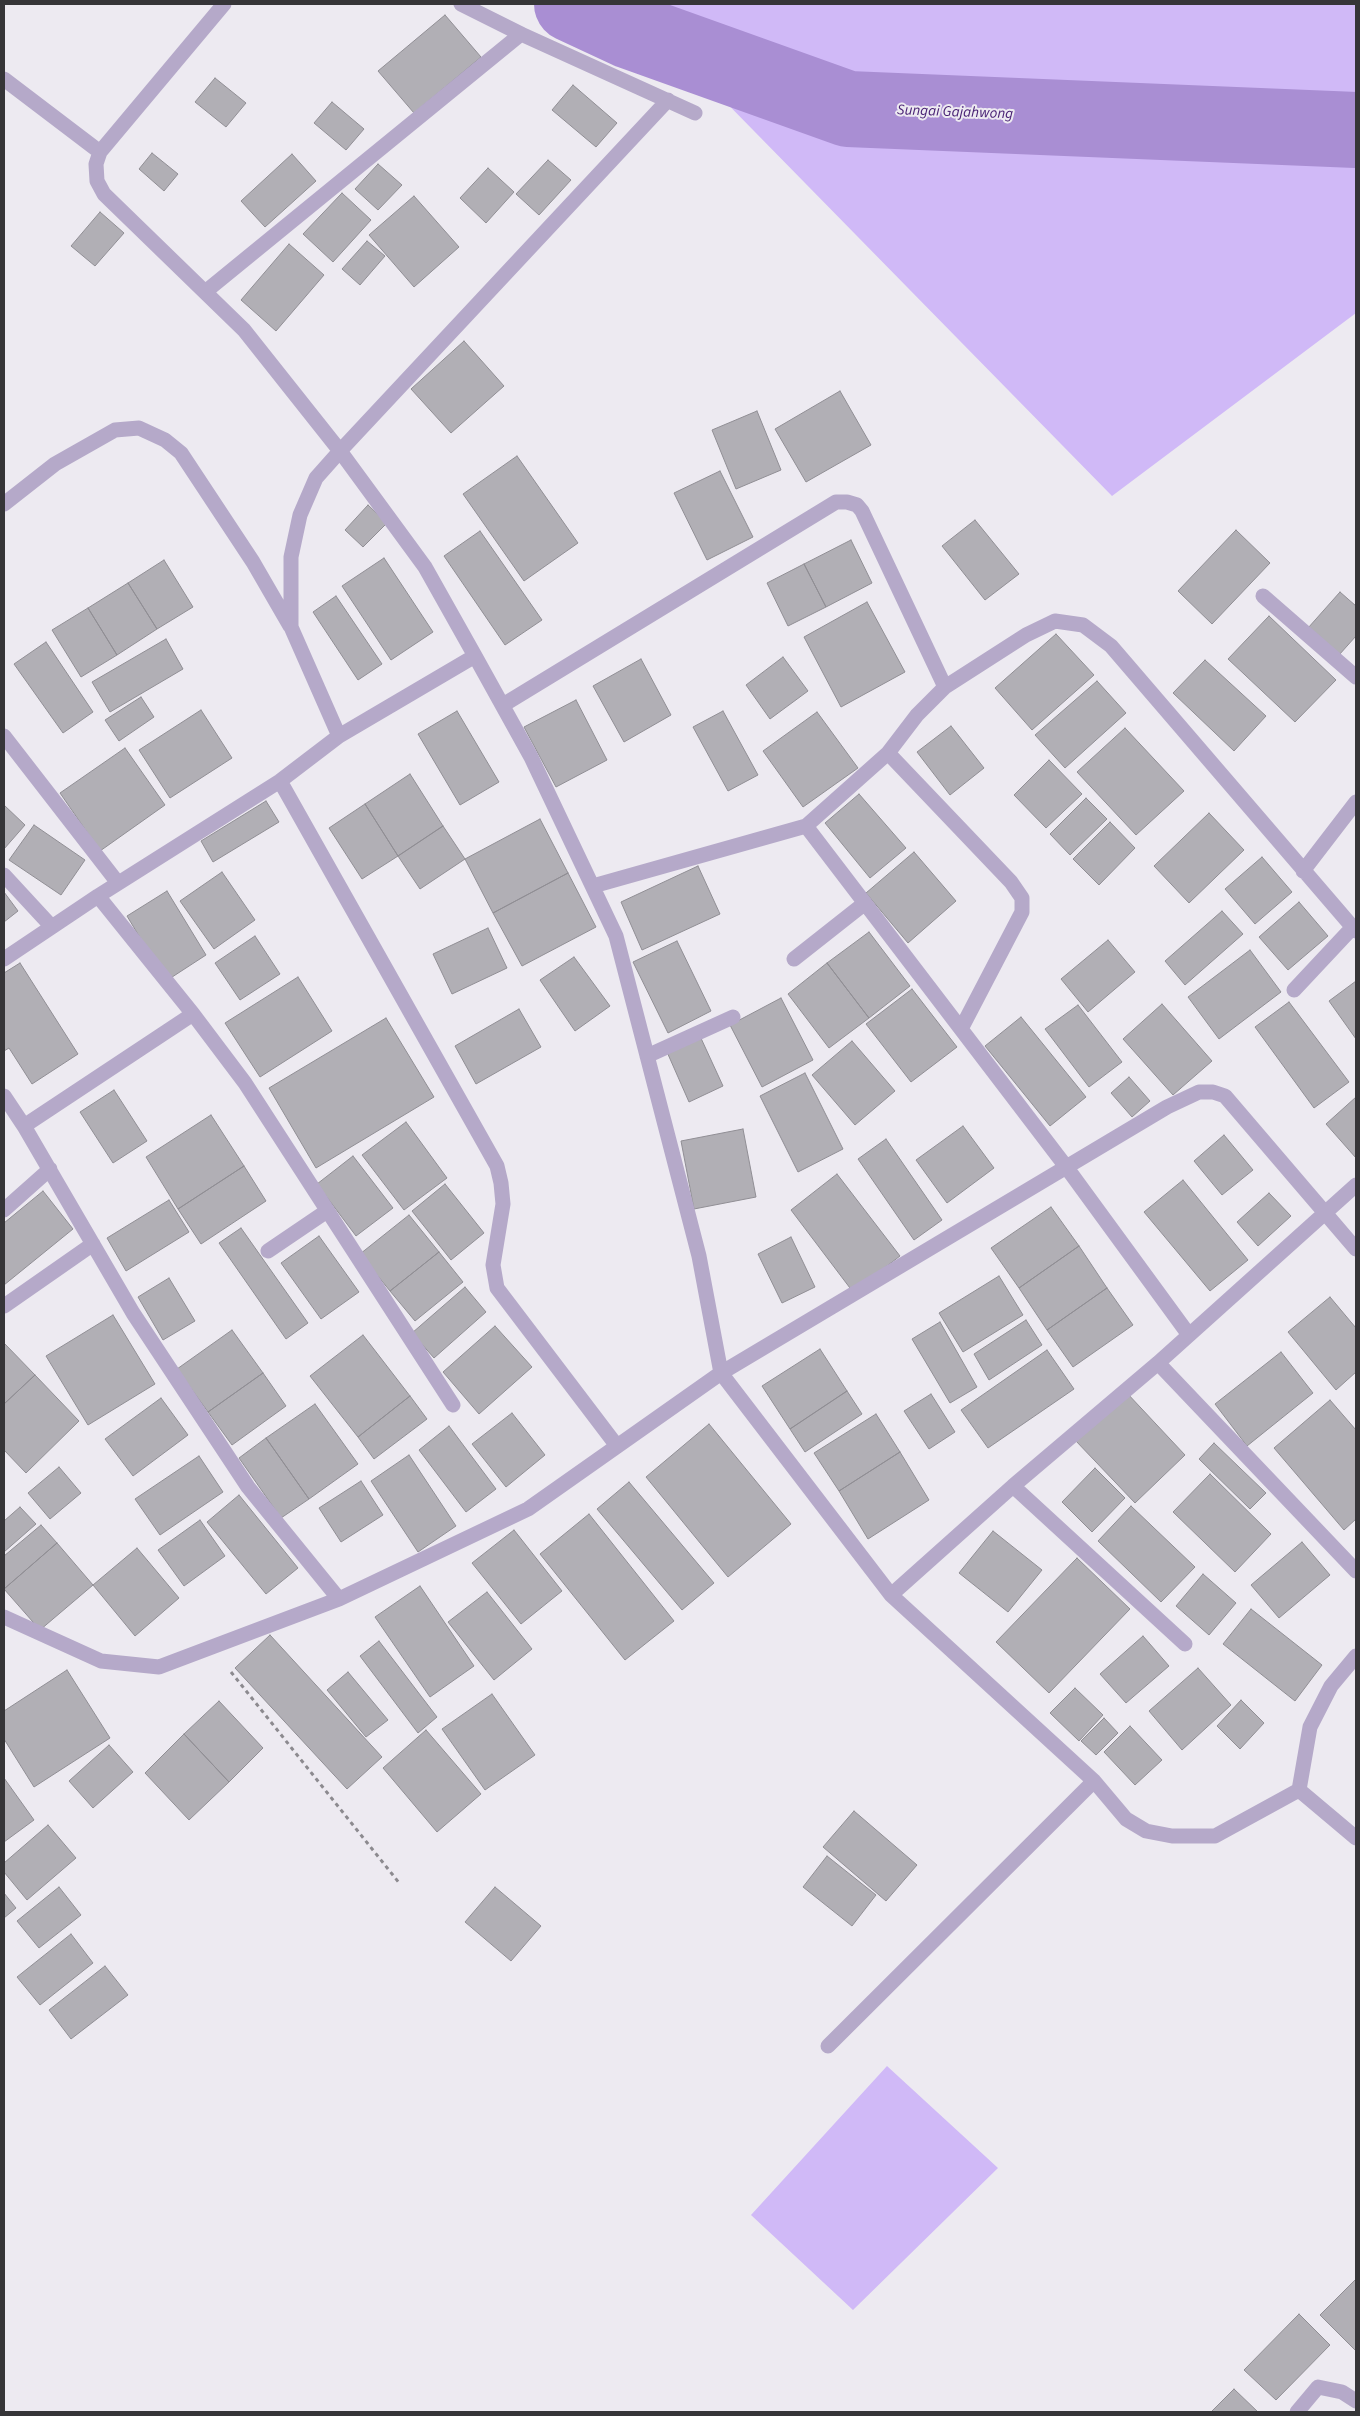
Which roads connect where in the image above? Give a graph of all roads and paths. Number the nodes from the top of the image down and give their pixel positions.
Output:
1 (224, 4) edge
2 (460, 4) edge
3 (521, 34) junction
4 (4, 79) edge
5 (668, 100) junction
6 (695, 113) dead end
7 (100, 152) junction
8 (205, 292) junction
9 (340, 451) junction
10 (4, 504) edge
11 (1263, 596) dead end
12 (291, 627) junction
13 (475, 656) junction
14 (1356, 678) edge
15 (945, 687) junction
16 (503, 706) junction
17 (4, 736) edge
18 (339, 736) junction
19 (888, 753) junction
20 (280, 781) junction
21 (1356, 802) edge
22 (806, 826) junction
23 (1303, 871) junction
24 (4, 875) edge
25 (118, 883) junction
26 (592, 886) junction
27 (98, 896) junction
28 (865, 903) junction
29 (52, 927) junction
30 (1355, 929) edge
31 (4, 959) edge
32 (794, 959) dead end
33 (1294, 990) dead end
34 (193, 1014) junction
35 (733, 1017) dead end
36 (961, 1029) junction
37 (647, 1056) junction
38 (4, 1096) edge
39 (24, 1126) junction
40 (1067, 1168) junction
41 (50, 1169) junction
42 (1356, 1185) edge
43 (4, 1210) edge
44 (328, 1211) junction
45 (1324, 1213) junction
46 (93, 1244) junction
47 (1356, 1249) edge
48 (268, 1250) dead end
49 (4, 1306) edge
50 (1189, 1335) junction
51 (1158, 1363) junction
52 (721, 1373) junction
53 (453, 1405) dead end
54 (618, 1446) junction
55 (1013, 1486) junction
56 (1356, 1571) edge
57 (891, 1595) junction
58 (339, 1599) junction
59 (4, 1616) edge
60 (1185, 1644) dead end
61 (212, 1648) junction
62 (1356, 1656) edge
63 (1094, 1782) junction
64 (1299, 1790) junction
65 (1356, 1838) edge
66 (400, 1884) dead end
67 (828, 2046) dead end
68 (1356, 2401) edge
69 (1298, 2412) edge

1 - 7 street
2 - 3 street
3 - 5 street
3 - 8 street
4 - 7 street
5 - 6 street
5 - 9 street
7 - 8 street
8 - 9 street
9 - 12 street
9 - 13 street
10 - 12 street
11 - 14 street
12 - 18 street
13 - 16 street
13 - 18 street
15 - 16 street
15 - 19 street
15 - 23 street
16 - 26 street
17 - 25 street
18 - 20 street
19 - 22 street
19 - 36 street
20 - 25 street
20 - 54 street
21 - 23 street
22 - 26 street
22 - 28 street
23 - 30 street
24 - 29 street
25 - 27 street
26 - 37 street
27 - 29 street
27 - 34 street
28 - 32 street
28 - 36 street
29 - 31 street
30 - 33 street
34 - 39 street
34 - 44 street
35 - 37 street
36 - 40 street
37 - 52 street
38 - 39 street
39 - 41 street
40 - 45 street
40 - 50 street
40 - 52 street
41 - 43 street
41 - 46 street
42 - 45 street
44 - 48 street
44 - 53 street
45 - 47 street
45 - 50 street
46 - 49 street
46 - 58 street
50 - 51 street
51 - 55 street
51 - 56 street
52 - 54 street
52 - 57 street
54 - 58 street
55 - 57 street
55 - 60 street
57 - 63 street
58 - 61 street
59 - 61 street
61 - 66 path
62 - 64 street
63 - 64 street
63 - 67 street
64 - 65 street
68 - 69 street

